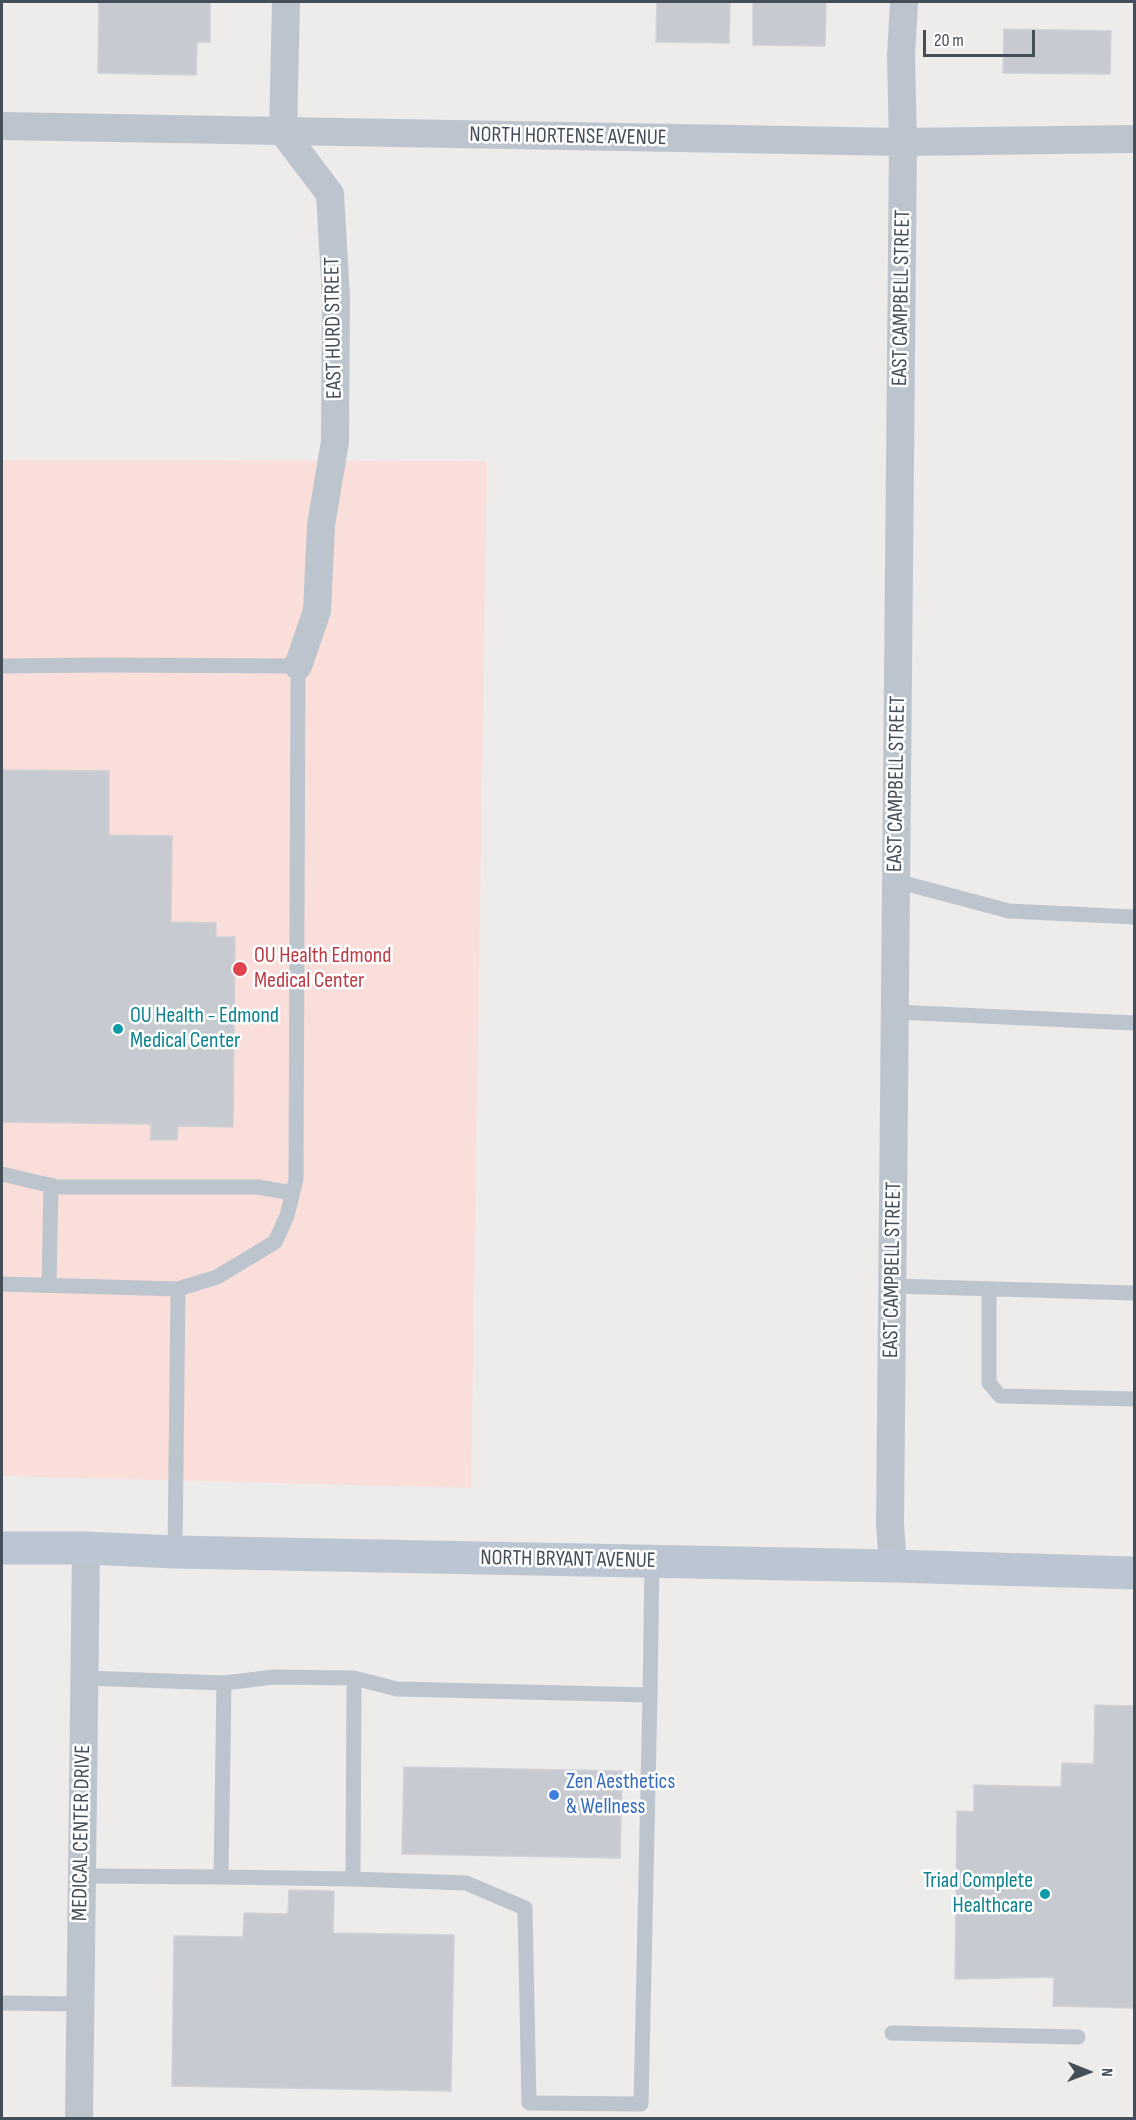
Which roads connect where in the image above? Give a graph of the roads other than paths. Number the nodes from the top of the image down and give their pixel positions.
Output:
1 (286, 2) edge
2 (904, 2) edge
3 (2, 126) edge
4 (284, 132) junction
5 (1134, 139) edge
6 (903, 142) junction
7 (2, 666) edge
8 (298, 666) junction
9 (896, 881) junction
10 (1134, 916) edge
11 (895, 1012) junction
12 (1134, 1023) edge
13 (2, 1174) edge
14 (51, 1185) junction
15 (292, 1193) junction
16 (2, 1284) edge
17 (49, 1286) junction
18 (893, 1286) junction
19 (178, 1289) junction
20 (988, 1289) junction
21 (1134, 1293) edge
22 (1134, 1399) edge
23 (2, 1548) edge
24 (86, 1548) junction
25 (175, 1552) junction
26 (652, 1561) junction
27 (893, 1566) junction
28 (1134, 1573) edge
29 (85, 1678) junction
30 (354, 1678) junction
31 (224, 1683) junction
32 (650, 1695) junction
33 (82, 1876) junction
34 (221, 1877) junction
35 (353, 1879) junction
36 (2, 2002) edge
37 (80, 2004) junction
38 (892, 2033) dead end
39 (1078, 2037) dead end
40 (79, 2118) edge

1 - 4 street
2 - 6 street, EAST CAMPBELL STREET
3 - 4 street, NORTH HORTENSE AVENUE
4 - 6 street, NORTH HORTENSE AVENUE
4 - 8 street, EAST HURD STREET
5 - 6 street, NORTH HORTENSE AVENUE
6 - 9 street, EAST CAMPBELL STREET
7 - 8 lane
8 - 15 lane
9 - 10 lane
9 - 11 street, EAST CAMPBELL STREET
11 - 12 lane
11 - 18 street, EAST CAMPBELL STREET
13 - 14 lane
14 - 15 lane
14 - 17 lane
15 - 19 lane
16 - 17 lane
17 - 19 lane
18 - 20 lane
18 - 27 street, EAST CAMPBELL STREET
19 - 25 lane
20 - 21 lane
20 - 22 lane
23 - 24 main road, NORTH BRYANT AVENUE
24 - 25 main road, NORTH BRYANT AVENUE
24 - 29 street, MEDICAL CENTER DRIVE
25 - 26 main road, NORTH BRYANT AVENUE
26 - 27 main road, NORTH BRYANT AVENUE
26 - 32 lane
27 - 28 main road, NORTH BRYANT AVENUE
29 - 31 lane
29 - 33 street, MEDICAL CENTER DRIVE
30 - 31 lane
30 - 32 lane
30 - 35 lane
31 - 34 lane
32 - 35 lane
33 - 34 lane
33 - 37 street, MEDICAL CENTER DRIVE
34 - 35 lane
36 - 37 lane
37 - 40 street, MEDICAL CENTER DRIVE
38 - 39 lane

